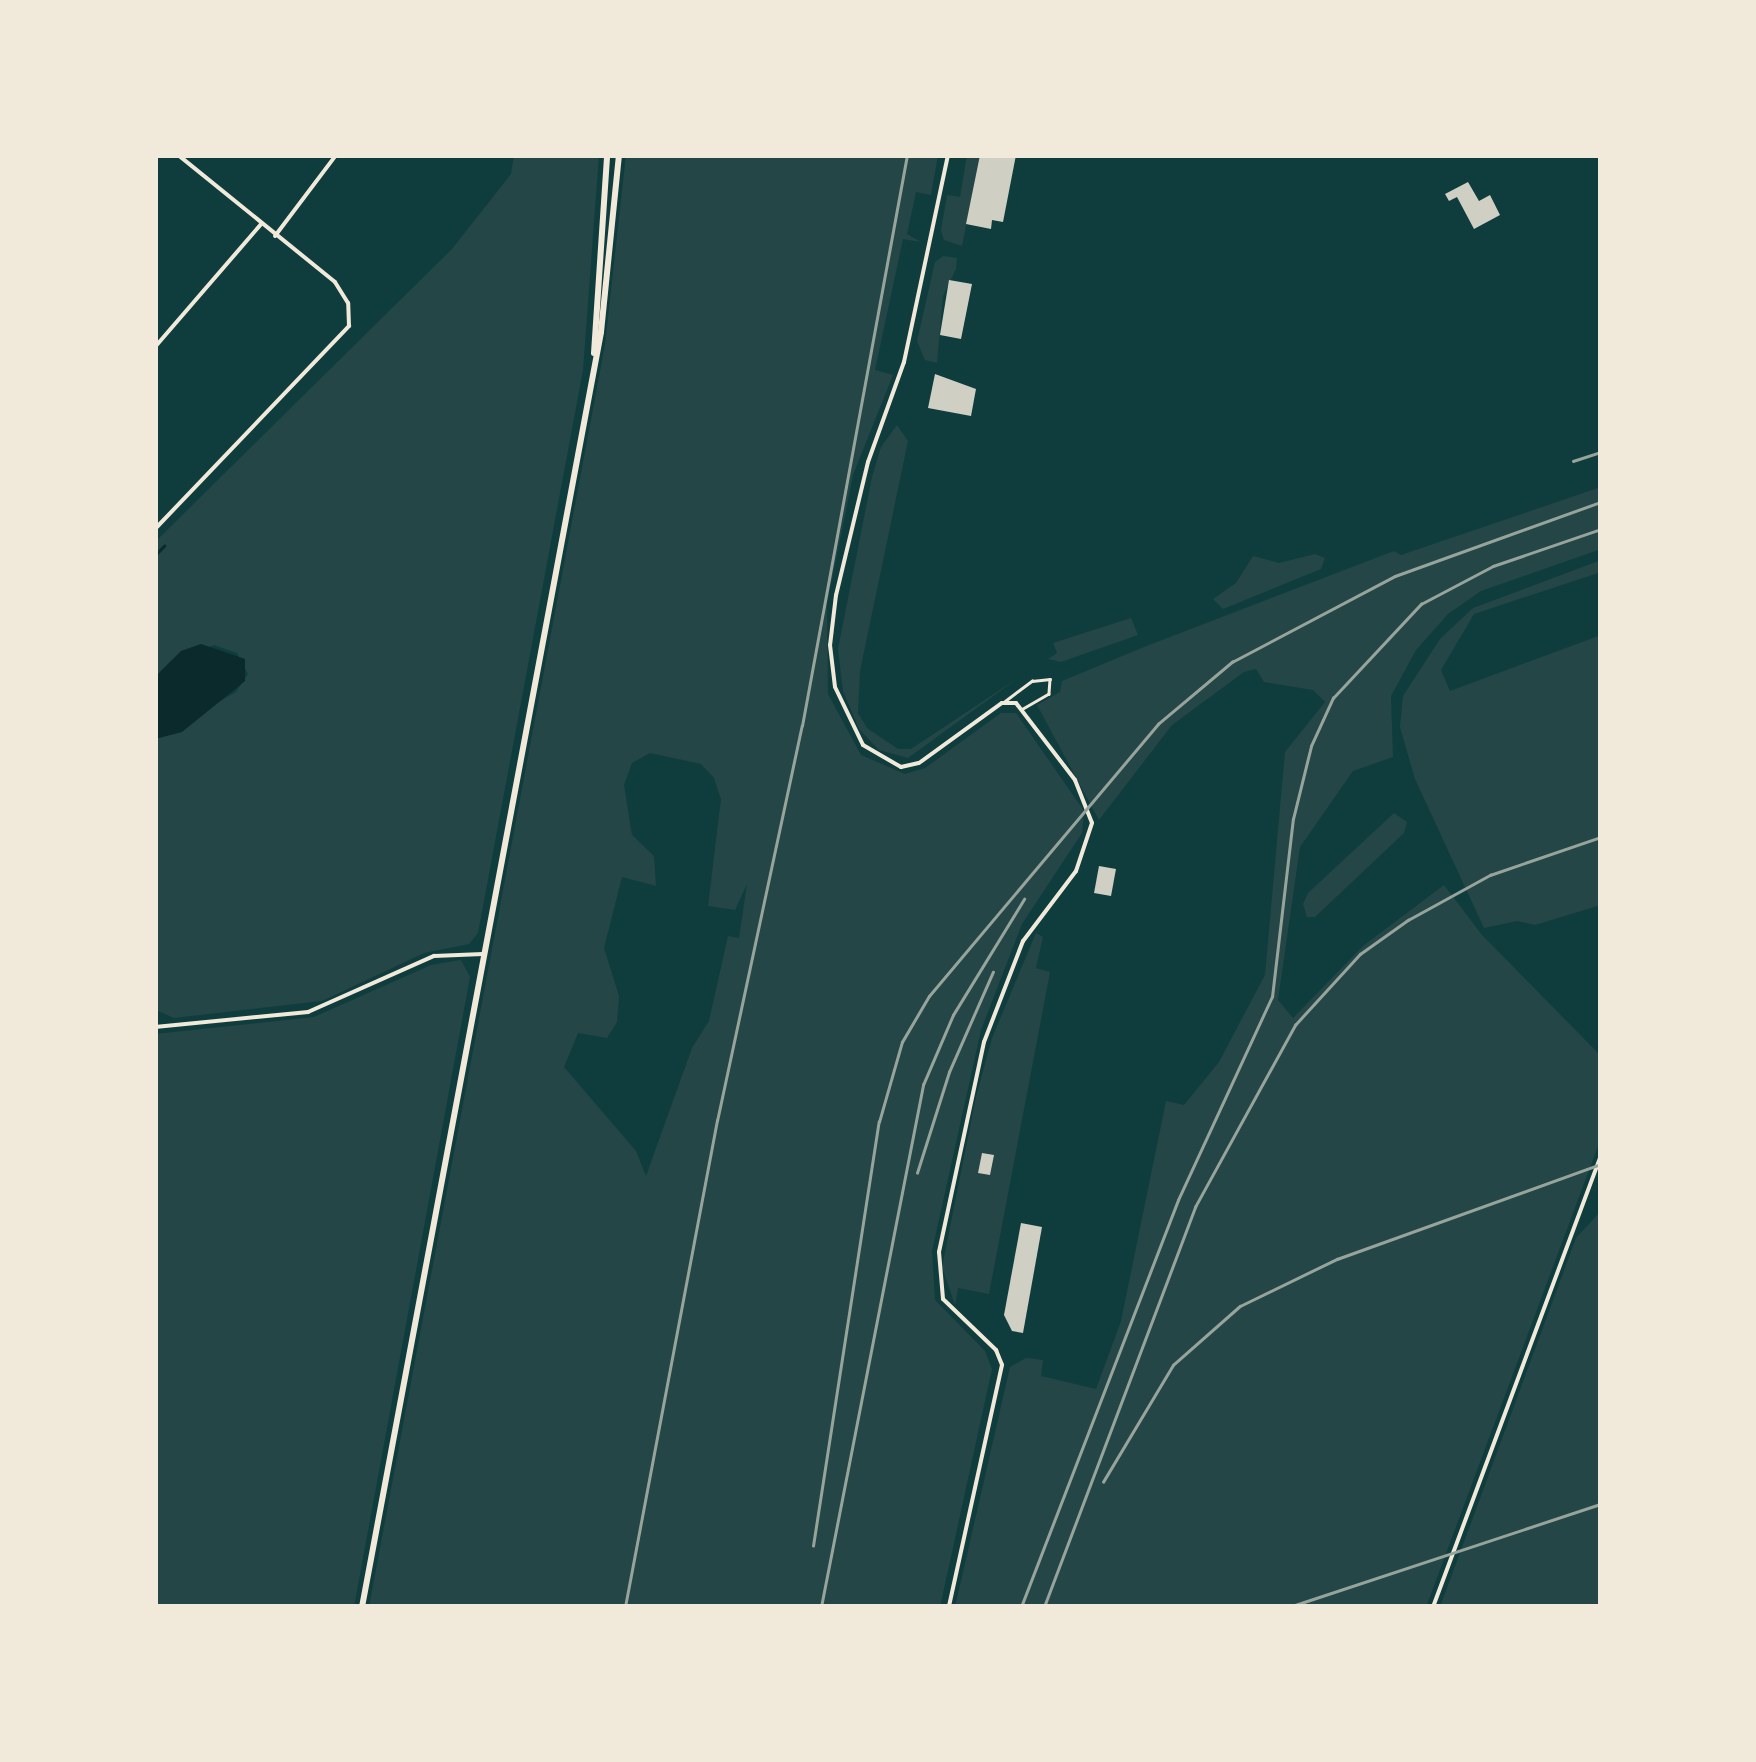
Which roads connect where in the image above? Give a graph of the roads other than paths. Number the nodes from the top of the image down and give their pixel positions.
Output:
1 (178, 155) edge
2 (336, 155) edge
3 (606, 155) edge
4 (619, 155) edge
5 (948, 155) edge
6 (261, 224) junction
7 (276, 236) junction
8 (155, 347) edge
9 (594, 354) junction
10 (155, 529) edge
11 (1002, 704) junction
12 (1023, 708) junction
13 (483, 954) junction
14 (155, 1027) edge
15 (1601, 1156) edge
16 (362, 1607) edge
17 (949, 1607) edge
18 (1433, 1607) edge

1 - 6 street
2 - 7 street
3 - 9 main road
4 - 9 main road
5 - 11 street
6 - 7 street
6 - 8 street
7 - 10 street
9 - 13 main road
11 - 12 street
11 - 12 lane
12 - 17 street
13 - 14 street
13 - 16 main road
15 - 18 street

